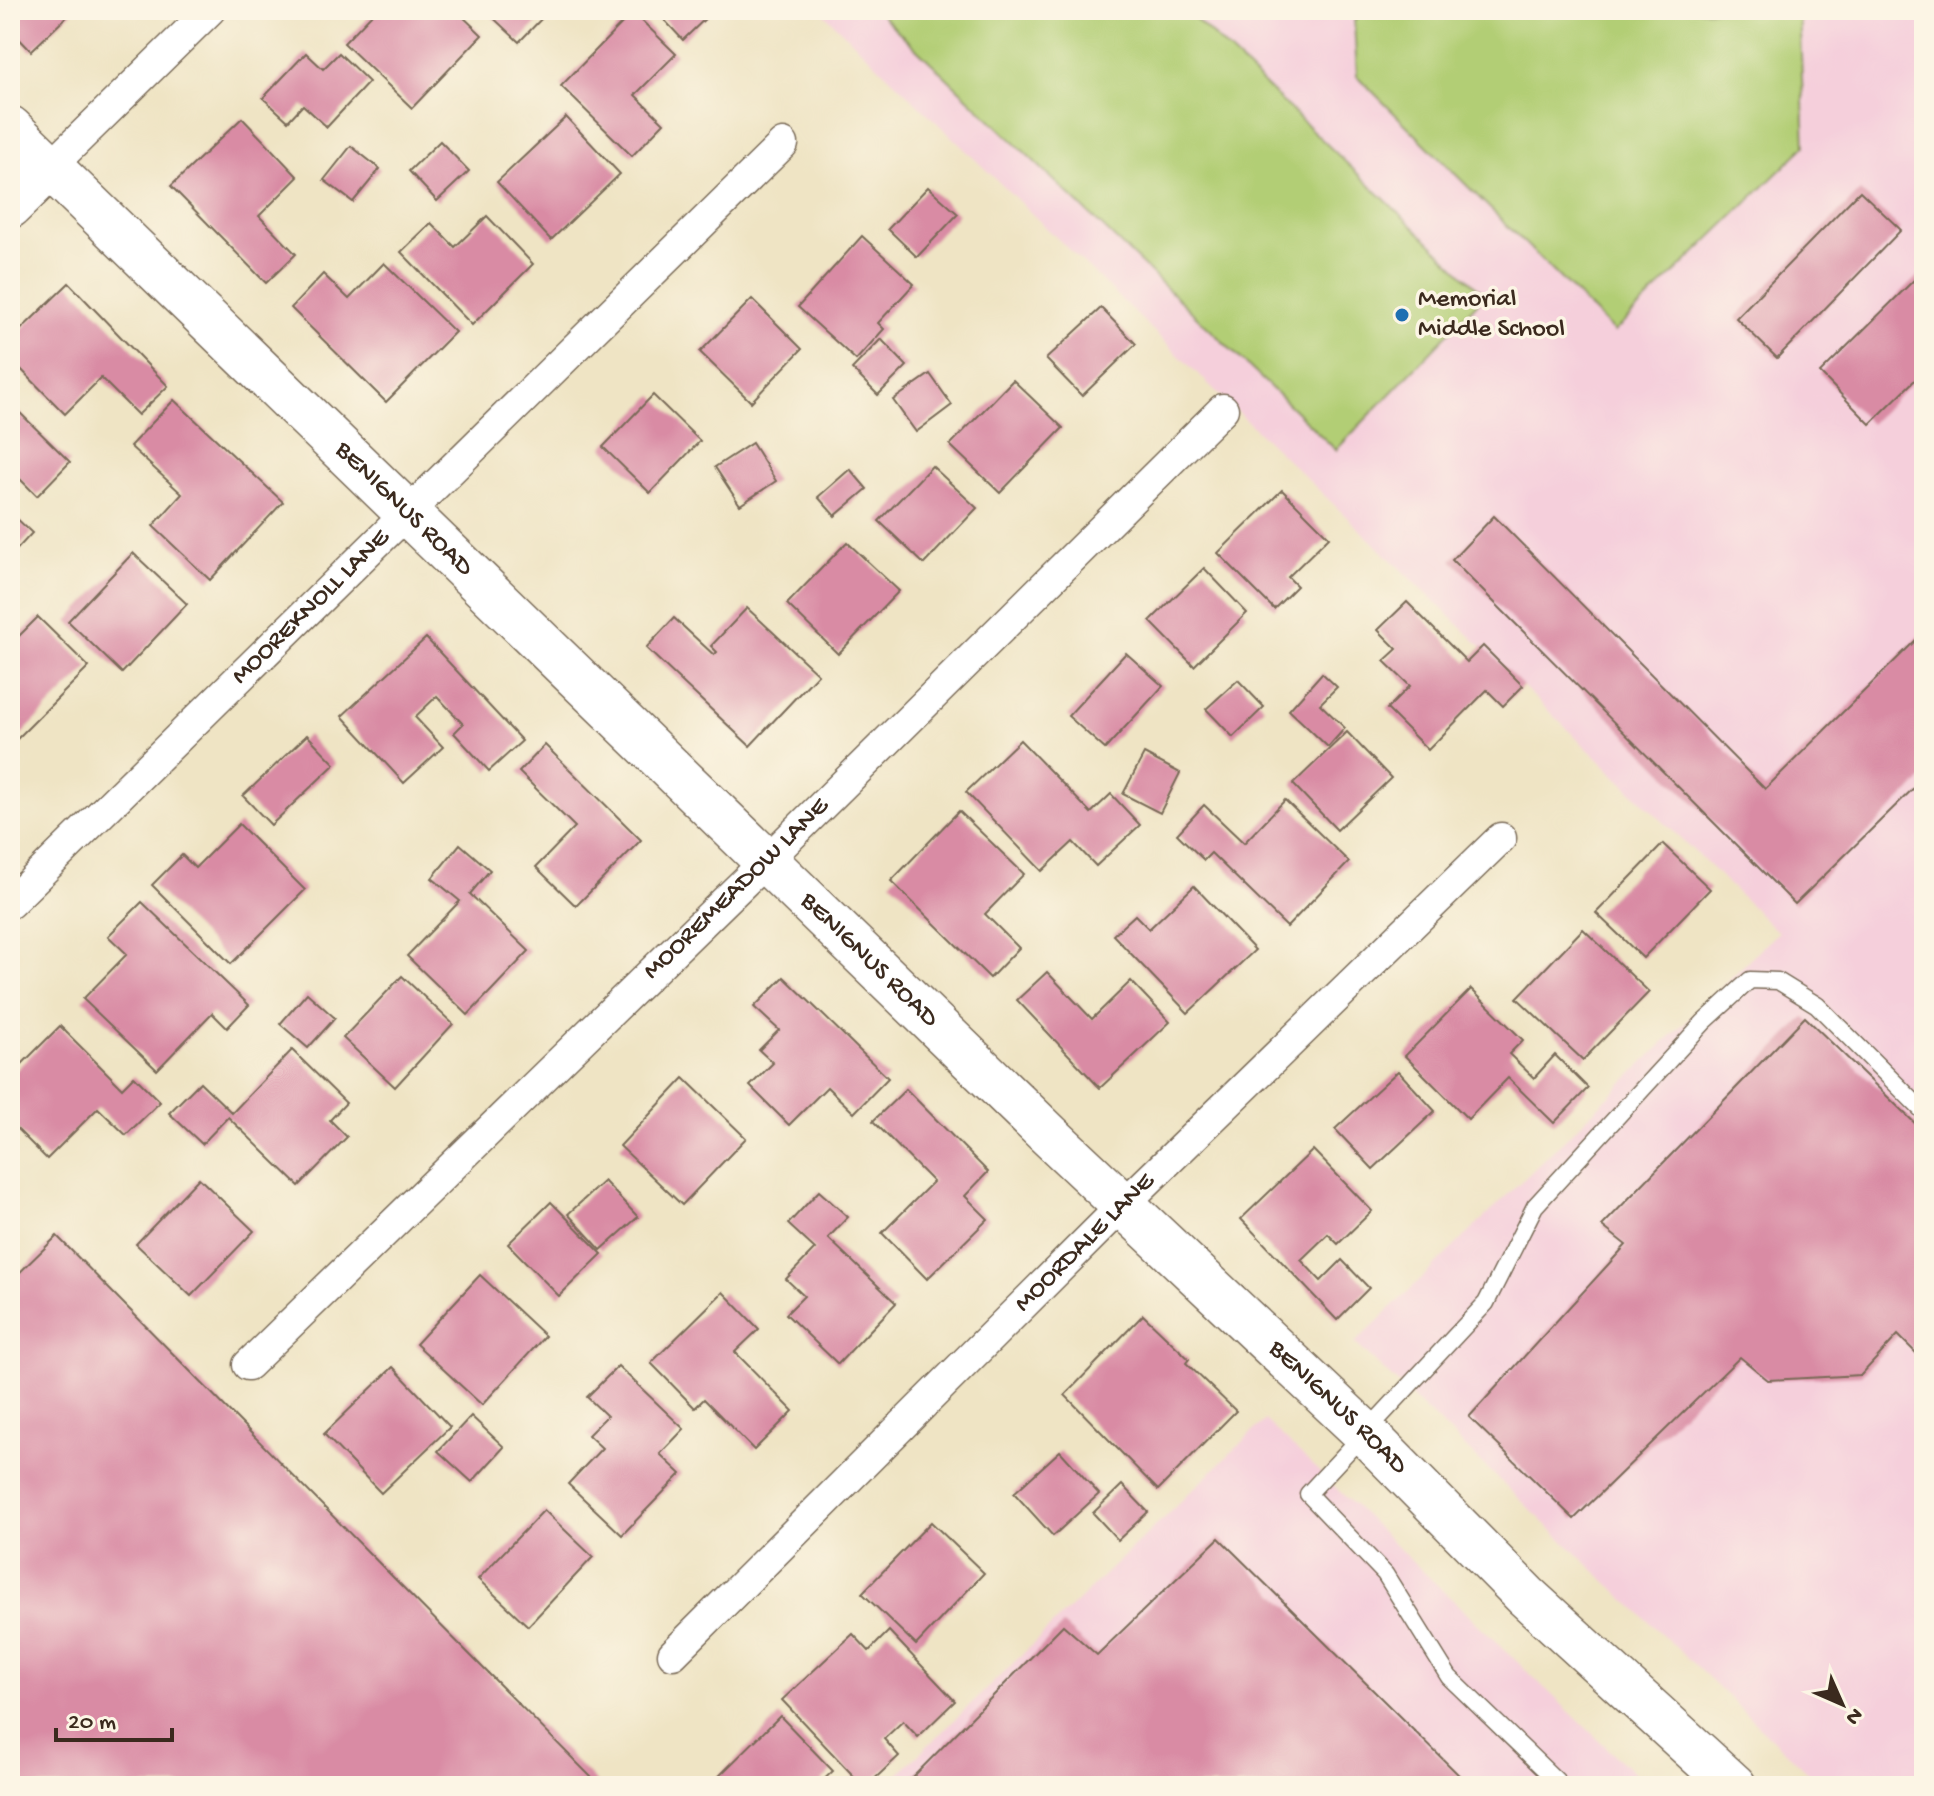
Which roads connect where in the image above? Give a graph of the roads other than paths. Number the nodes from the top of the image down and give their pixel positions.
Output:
1 (210, 10) edge
2 (10, 128) edge
3 (783, 144) dead end
4 (50, 167) junction
5 (10, 206) edge
6 (1223, 409) dead end
7 (407, 511) junction
8 (1501, 838) dead end
9 (766, 861) junction
10 (10, 903) edge
11 (1924, 1112) edge
12 (1123, 1205) junction
13 (248, 1365) dead end
14 (1366, 1434) junction
15 (673, 1654) dead end
16 (1562, 1786) edge
17 (1734, 1786) edge

1 - 4 street
2 - 4 street, BENIGNUS ROAD
3 - 7 street, MOOREKNOLL LANE
4 - 5 street
4 - 7 street, BENIGNUS ROAD
6 - 9 street, MOOREMEADOW LANE
7 - 9 street, BENIGNUS ROAD
7 - 10 street, MOOREKNOLL LANE
8 - 12 street, MOORDALE LANE
9 - 12 street, BENIGNUS ROAD
9 - 13 street, MOOREMEADOW LANE
11 - 14 lane
12 - 14 street, BENIGNUS ROAD
12 - 15 street, MOORDALE LANE
14 - 16 lane
14 - 17 street, BENIGNUS ROAD

